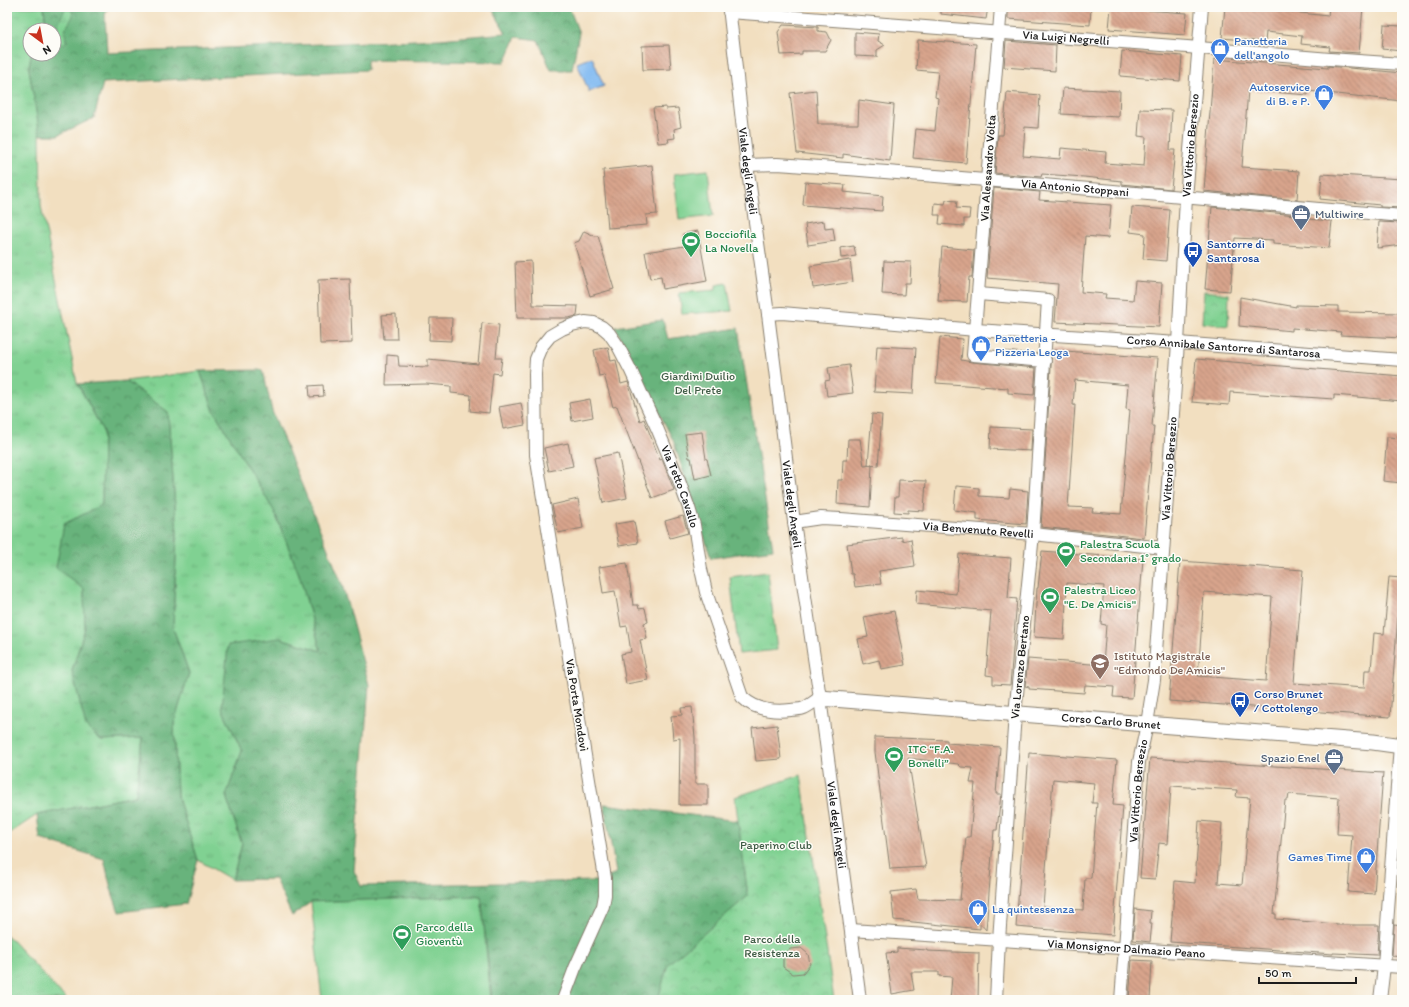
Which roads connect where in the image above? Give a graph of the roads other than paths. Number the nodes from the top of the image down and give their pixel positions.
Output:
1 (1001, 7) edge
2 (1202, 7) edge
3 (729, 9) edge
4 (998, 32) junction
5 (1199, 48) junction
6 (1402, 64) edge
7 (747, 165) junction
8 (987, 179) junction
9 (1186, 198) junction
10 (1402, 216) edge
11 (979, 294) junction
12 (768, 314) junction
13 (976, 330) junction
14 (1045, 335) junction
15 (1178, 343) junction
16 (1402, 360) edge
17 (1045, 361) junction
18 (535, 402) joint
19 (794, 522) junction
20 (1033, 534) junction
21 (1163, 548) junction
22 (820, 698) junction
23 (1015, 714) junction
24 (1147, 724) junction
25 (1401, 744) edge
26 (851, 930) junction
27 (998, 940) junction
28 (1124, 948) junction
29 (1384, 966) junction
30 (1402, 967) edge
31 (563, 1000) edge
32 (860, 1000) edge
33 (996, 1000) edge
34 (1121, 1000) edge
35 (1380, 1000) edge

1 - 4 street, Via Alessandro Volta
2 - 5 street, Via Vittorio Bersezio
3 - 4 street, Via Luigi Negrelli
3 - 7 street, Viale degli Angeli
4 - 5 street, Via Luigi Negrelli
4 - 8 street, Via Alessandro Volta
5 - 6 street, Via Luigi Negrelli
5 - 9 street, Via Vittorio Bersezio
7 - 8 street, Via Antonio Stoppani
7 - 12 street, Viale degli Angeli
8 - 9 street, Via Antonio Stoppani
8 - 11 street, Via Alessandro Volta
9 - 10 street, Via Antonio Stoppani
9 - 15 street, Via Vittorio Bersezio
11 - 13 street, Via Alessandro Volta
11 - 14 street
12 - 13 street, Corso Annibale Santorre di Santarosa
12 - 19 street, Viale degli Angeli
13 - 14 street, Corso Annibale Santorre di Santarosa
13 - 17 street
14 - 15 street, Corso Annibale Santorre di Santarosa
14 - 17 street, Via Lorenzo Bertano
15 - 16 street, Corso Annibale Santorre di Santarosa
15 - 21 street, Via Vittorio Bersezio
17 - 20 street, Via Lorenzo Bertano
18 - 22 street, Via Tetto Cavallo
18 - 31 street, Via Porta Mondovì
19 - 20 street, Via Benvenuto Revelli
19 - 22 street, Viale degli Angeli
20 - 21 street, Via Benvenuto Revelli
20 - 23 street, Via Lorenzo Bertano
21 - 24 street, Via Vittorio Bersezio
22 - 23 street, Corso Carlo Brunet
22 - 26 street, Viale degli Angeli
23 - 24 street, Corso Carlo Brunet
23 - 27 street, Via Lorenzo Bertano
24 - 25 street, Corso Carlo Brunet
24 - 28 street, Via Vittorio Bersezio
25 - 29 street
26 - 27 street, Via Monsignor Dalmazio Peano
26 - 32 street, Viale degli Angeli
27 - 28 street, Via Monsignor Dalmazio Peano
27 - 33 street, Via Lorenzo Bertano
28 - 29 street, Via Monsignor Dalmazio Peano
28 - 34 street, Via Vittorio Bersezio
29 - 30 street, Via Monsignor Dalmazio Peano
29 - 35 street

